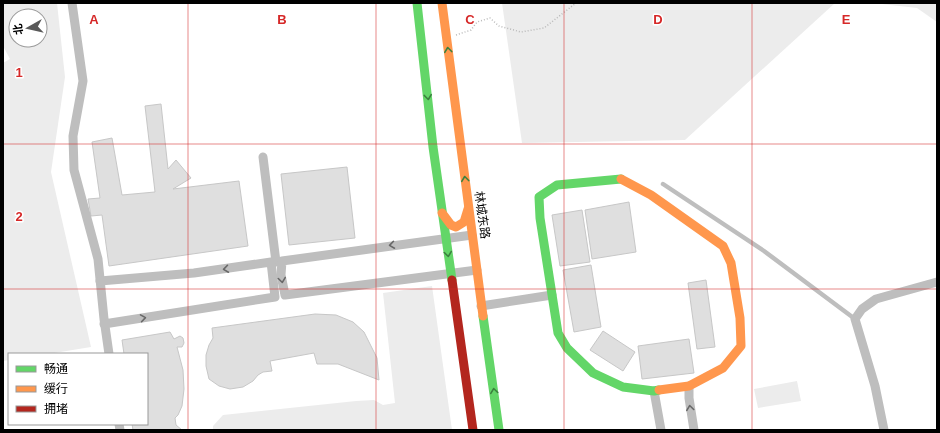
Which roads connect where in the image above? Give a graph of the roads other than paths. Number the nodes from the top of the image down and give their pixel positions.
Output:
1 (72, 3) edge
2 (417, 3) edge
3 (442, 3) edge
4 (263, 157) dead end
5 (663, 184) dead end
6 (469, 206) junction
7 (442, 213) junction
8 (472, 234) junction
9 (446, 238) junction
10 (277, 262) junction
11 (477, 270) junction
12 (451, 274) junction
13 (100, 281) junction
14 (937, 282) edge
15 (552, 295) junction
16 (280, 296) junction
17 (454, 300) junction
18 (481, 306) junction
19 (855, 319) junction
20 (104, 324) junction
21 (109, 353) edge
22 (689, 386) junction
23 (654, 391) junction
24 (473, 430) edge
25 (499, 430) edge
26 (661, 430) edge
27 (694, 430) edge
28 (884, 430) edge

1 - 13 street
2 -> 7 main road
6 -> 3 main road, 林城东路
4 - 10 street
5 - 19 lane
6 - 7 main road
6 - 8 main road, 林城东路
7 - 9 main road
8 - 9 street
8 - 11 main road, 林城东路
9 -> 10 street
9 -> 12 main road
10 -> 13 street
10 - 16 street
11 - 12 street
11 - 18 main road, 林城东路
12 - 16 street
12 - 17 main road
13 - 20 street
14 - 19 street
15 - 18 street
15 - 22 main road
15 - 23 main road
20 -> 16 street
17 - 18 main road
17 - 24 main road
25 -> 18 main road, 林城东路
19 - 28 street
20 - 21 street
22 - 23 main road
27 -> 22 street
23 - 26 street

